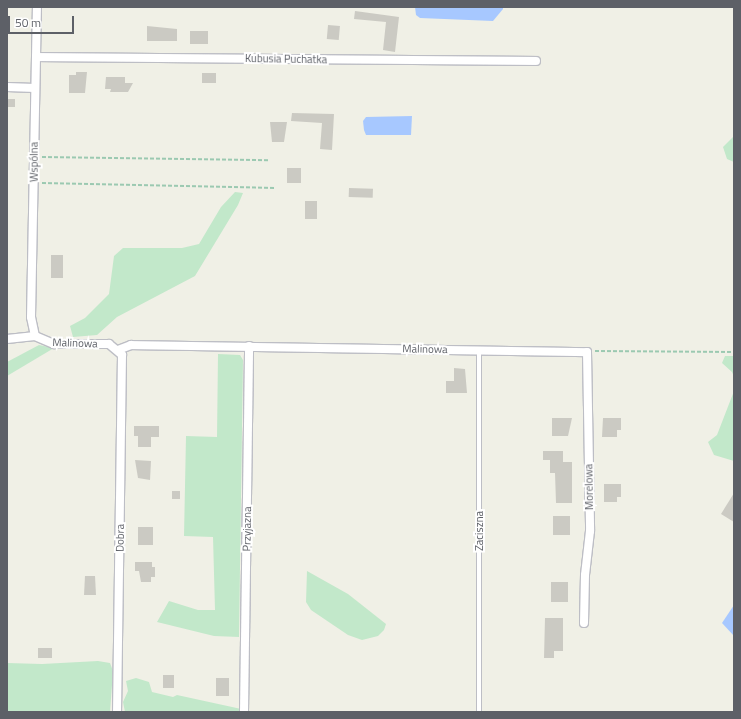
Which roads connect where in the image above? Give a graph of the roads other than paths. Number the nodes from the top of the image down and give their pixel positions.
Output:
1 (37, 7) edge
2 (36, 56) junction
3 (536, 61) dead end
4 (7, 88) edge
5 (35, 88) junction
6 (35, 336) junction
7 (7, 338) edge
8 (249, 346) junction
9 (118, 350) junction
10 (479, 350) junction
11 (587, 352) joint
12 (584, 623) dead end
13 (117, 712) edge
14 (244, 712) edge
15 (479, 712) edge

1 - 2 street, Wspólna
2 - 3 street, Kubusia Puchatka
2 - 5 street, Wspólna
4 - 5 street
5 - 6 street, Wspólna
6 - 7 street, Malinowa
6 - 9 street, Malinowa
8 - 9 street, Malinowa
8 - 10 street, Malinowa
8 - 14 street, Przyjazna
9 - 13 street, Dobra
10 - 11 street, Malinowa
10 - 15 lane, Zaciszna
11 - 12 street, Morelowa

